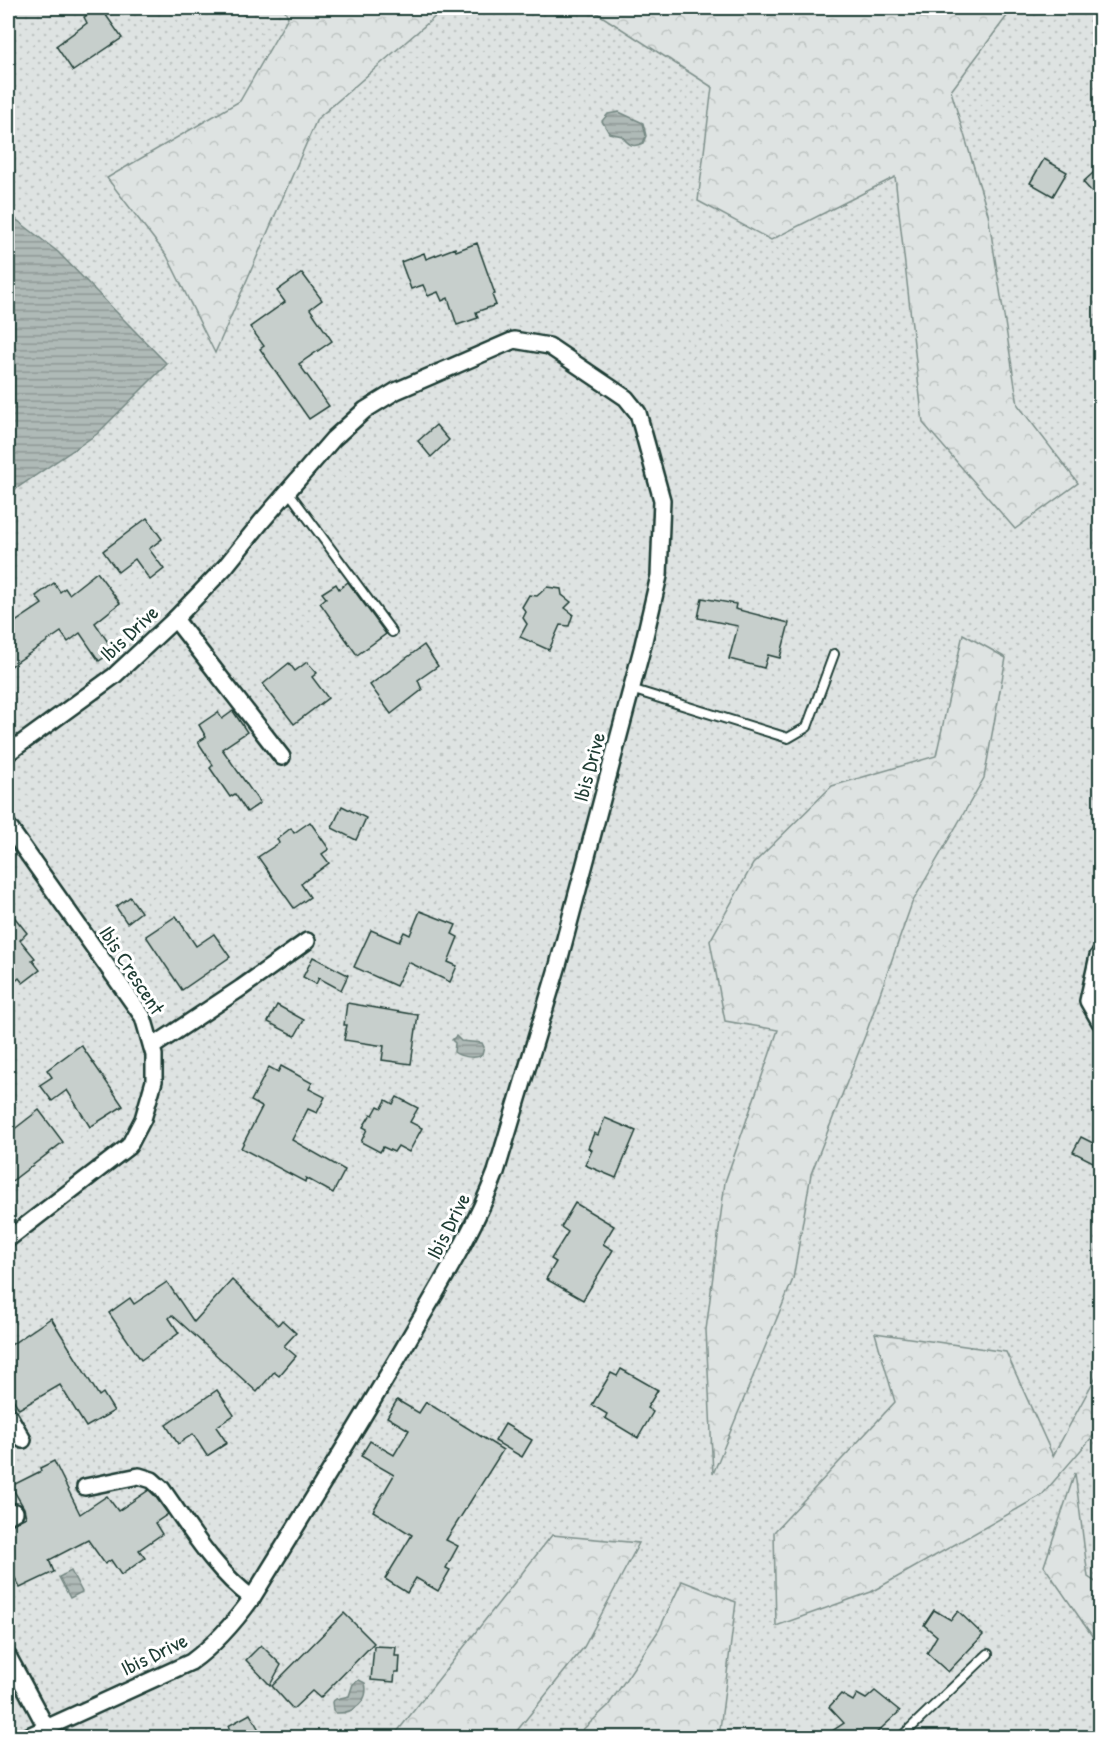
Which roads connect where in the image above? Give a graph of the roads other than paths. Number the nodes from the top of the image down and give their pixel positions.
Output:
1 (288, 491) junction
2 (176, 619) junction
3 (392, 632) dead end
4 (834, 654) dead end
5 (631, 689) junction
6 (8, 753) edge
7 (282, 757) dead end
8 (8, 826) edge
9 (307, 941) dead end
10 (1098, 956) dead end
11 (1101, 1022) edge
12 (152, 1047) junction
13 (8, 1239) edge
14 (8, 1414) edge
15 (23, 1440) dead end
16 (85, 1487) dead end
17 (252, 1598) junction
18 (988, 1654) dead end
19 (8, 1656) edge
20 (46, 1726) junction
21 (24, 1737) edge
22 (900, 1737) edge

1 - 2 street, Ibis Drive
1 - 3 lane
1 - 5 street, Ibis Drive
2 - 6 street, Ibis Drive
2 - 7 street
4 - 5 lane
5 - 17 street, Ibis Drive
8 - 12 street, Ibis Crescent
9 - 12 street
10 - 11 street
12 - 13 street, Ibis Crescent
14 - 15 street
16 - 17 street
17 - 20 street, Ibis Drive
18 - 22 lane
19 - 20 street
20 - 21 street, Ibis Drive

